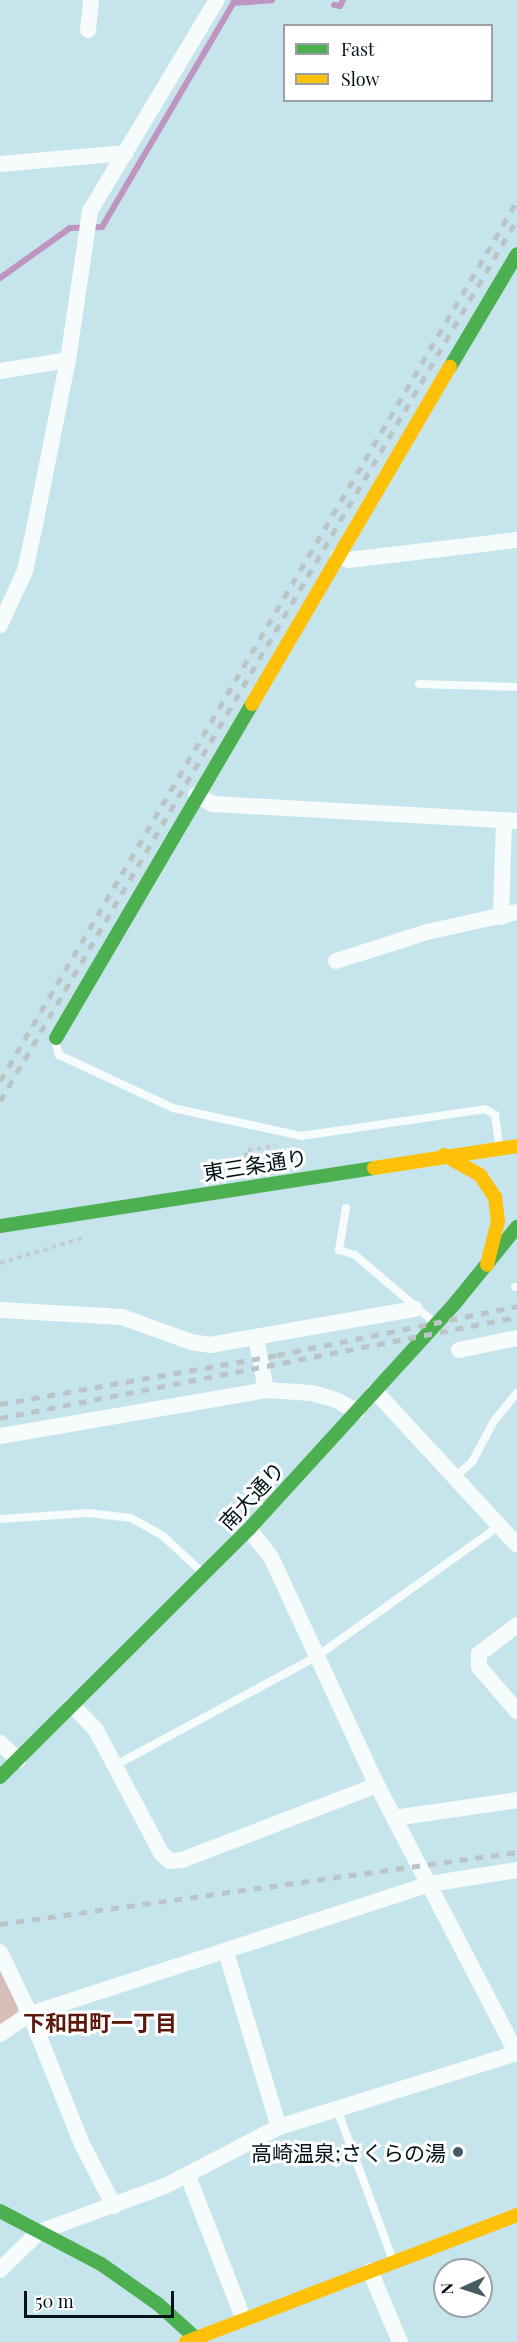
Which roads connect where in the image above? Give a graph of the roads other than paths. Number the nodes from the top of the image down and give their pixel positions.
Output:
1 (91, 0) edge
2 (217, 0) edge
3 (88, 30) dead end
4 (126, 153) junction
5 (0, 164) edge
6 (517, 254) edge
7 (68, 360) junction
8 (0, 371) edge
9 (517, 540) edge
10 (338, 557) junction
11 (0, 625) edge
12 (418, 684) dead end
13 (517, 687) edge
14 (196, 795) junction
15 (511, 820) edge
16 (509, 914) edge
17 (336, 961) dead end
18 (56, 1038) joint
19 (517, 1146) edge
20 (499, 1148) junction
21 (444, 1155) junction
22 (346, 1208) dead end
23 (0, 1226) edge
24 (517, 1227) edge
25 (487, 1265) junction
26 (415, 1309) junction
27 (0, 1310) edge
28 (435, 1324) junction
29 (256, 1337) junction
30 (517, 1338) edge
31 (459, 1350) dead end
32 (266, 1390) junction
33 (375, 1391) junction
34 (517, 1393) edge
35 (357, 1411) junction
36 (0, 1436) edge
37 (456, 1476) junction
38 (0, 1519) edge
39 (499, 1526) junction
40 (249, 1529) junction
41 (517, 1545) edge
42 (204, 1574) junction
43 (517, 1625) edge
44 (316, 1657) junction
45 (72, 1706) junction
46 (517, 1711) edge
47 (0, 1743) edge
48 (18, 1760) junction
49 (116, 1765) junction
50 (0, 1777) edge
51 (377, 1785) junction
52 (517, 1800) edge
53 (394, 1818) junction
54 (517, 1870) edge
55 (429, 1884) junction
56 (0, 1952) edge
57 (226, 1952) junction
58 (30, 2014) junction
59 (0, 2034) edge
60 (517, 2054) edge
61 (337, 2108) junction
62 (279, 2127) junction
63 (188, 2176) junction
64 (114, 2206) junction
65 (0, 2211) edge
66 (517, 2215) edge
67 (39, 2232) junction
68 (394, 2263) junction
69 (0, 2270) edge
70 (370, 2271) junction
71 (243, 2318) junction
72 (194, 2341) edge
73 (400, 2342) edge

1 - 3 street
2 - 4 street
4 - 5 street
4 - 7 street
6 - 10 street
7 - 8 street
7 - 11 street
9 - 10 street
10 - 14 street
12 - 13 lane
14 - 15 street
14 - 18 street
15 - 16 street
16 - 17 street
18 - 20 lane
19 - 20 street, 東三条通り
20 - 21 street, 東三条通り
21 - 23 street, 東三条通り
21 - 25 street
22 - 26 lane
24 - 25 street, 南大通り
25 - 28 street, 南大通り
26 - 28 lane
26 - 29 street
27 - 29 street
28 - 33 street, 南大通り
29 - 32 street
30 - 31 street
32 - 35 street
32 - 36 street
33 - 35 street, 南大通り
33 - 37 street
34 - 37 lane
35 - 40 street, 南大通り
37 - 39 street
38 - 42 lane
39 - 41 street
39 - 44 lane
40 - 42 street, 南大通り
40 - 44 street
42 - 45 street, 南大通り
43 - 46 street
44 - 49 lane
44 - 51 street
45 - 48 street, 南大通り
45 - 49 street
47 - 48 street
48 - 50 street, 南大通り
49 - 51 street
51 - 53 street
52 - 53 street
53 - 55 street
54 - 55 street
55 - 57 street
55 - 60 street
56 - 58 street
57 - 58 street
57 - 62 street
58 - 59 street
58 - 64 street
60 - 61 street
61 - 62 street
61 - 68 lane
62 - 63 street
63 - 64 street
63 - 71 street
64 - 67 street
65 - 67 street
66 - 68 street
67 - 69 street
67 - 72 street
68 - 70 street
70 - 71 street
70 - 73 street
71 - 72 street

